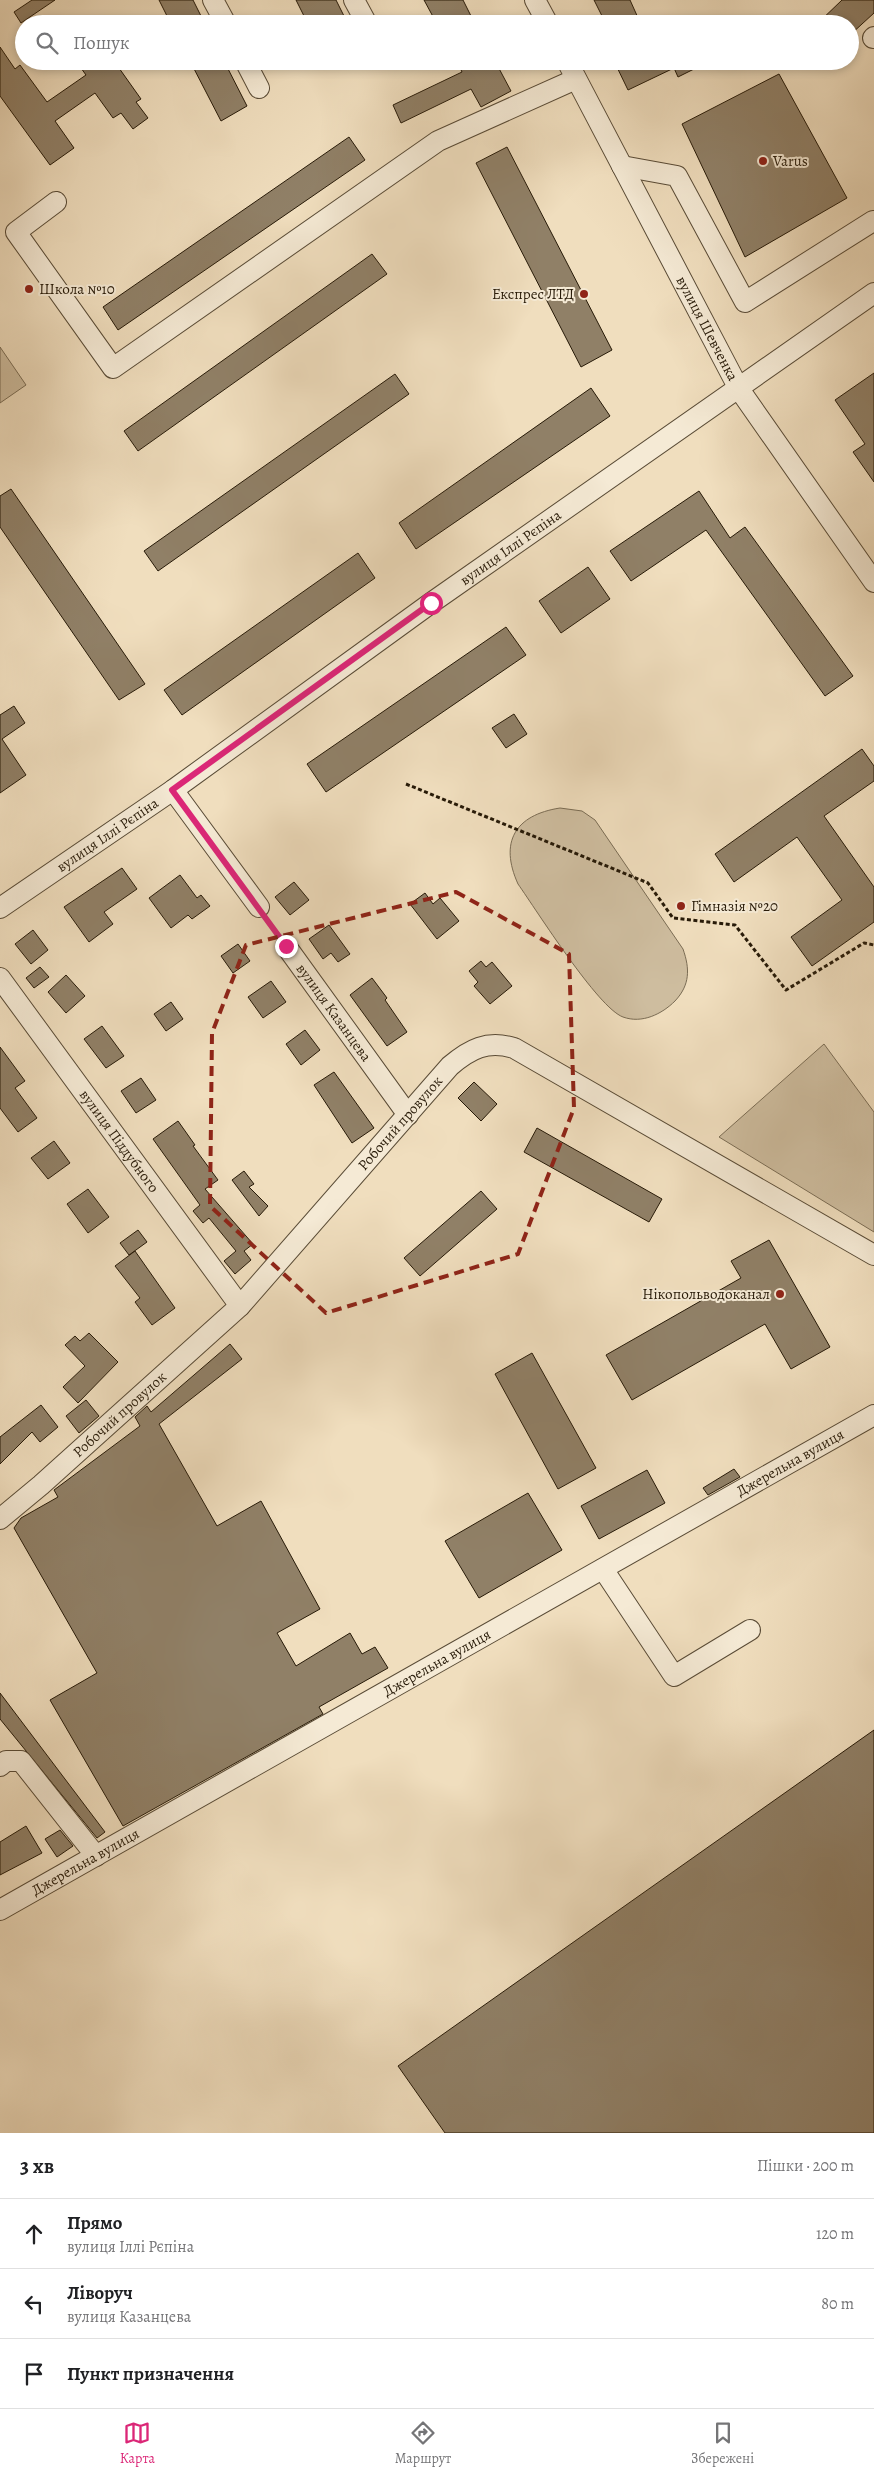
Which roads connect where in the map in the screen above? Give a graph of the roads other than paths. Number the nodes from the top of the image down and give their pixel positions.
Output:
1 (214, 0) edge
2 (354, 0) edge
3 (535, 0) edge
4 (222, 15) edge
5 (362, 15) edge
6 (543, 15) edge
7 (250, 70) edge
8 (572, 70) edge
9 (576, 79) junction
10 (259, 88) dead end
11 (622, 166) junction
12 (56, 202) dead end
13 (873, 220) edge
14 (874, 293) edge
15 (739, 389) junction
16 (874, 582) edge
17 (172, 790) junction
18 (259, 907) road end
19 (0, 908) edge
20 (286, 946) road end
21 (0, 978) edge
22 (408, 1115) junction
23 (874, 1256) edge
24 (240, 1306) junction
25 (874, 1415) edge
26 (0, 1519) edge
27 (603, 1569) junction
28 (750, 1630) dead end
29 (0, 1766) edge
30 (96, 1856) junction
31 (0, 1910) edge

1 - 4 street
2 - 5 street
3 - 6 street
7 - 10 street
8 - 9 street, вулиця Шевченка
9 - 11 street, вулиця Шевченка
9 - 12 street
11 - 13 street
11 - 15 street, вулиця Шевченка
14 - 15 street, вулиця Іллі Рєпіна
15 - 16 street, вулиця Шевченка
15 - 17 street, вулиця Іллі Рєпіна
17 - 18 street
17 - 19 street, вулиця Іллі Рєпіна
20 - 22 street, вулиця Казанцева
21 - 24 street, вулиця Піддубного
22 - 23 street, Робочий провулок
22 - 24 street, Робочий провулок
24 - 26 street, Робочий провулок
25 - 27 street, Джерельна вулиця
27 - 28 street
27 - 30 street, Джерельна вулиця
29 - 30 street
30 - 31 street, Джерельна вулиця

